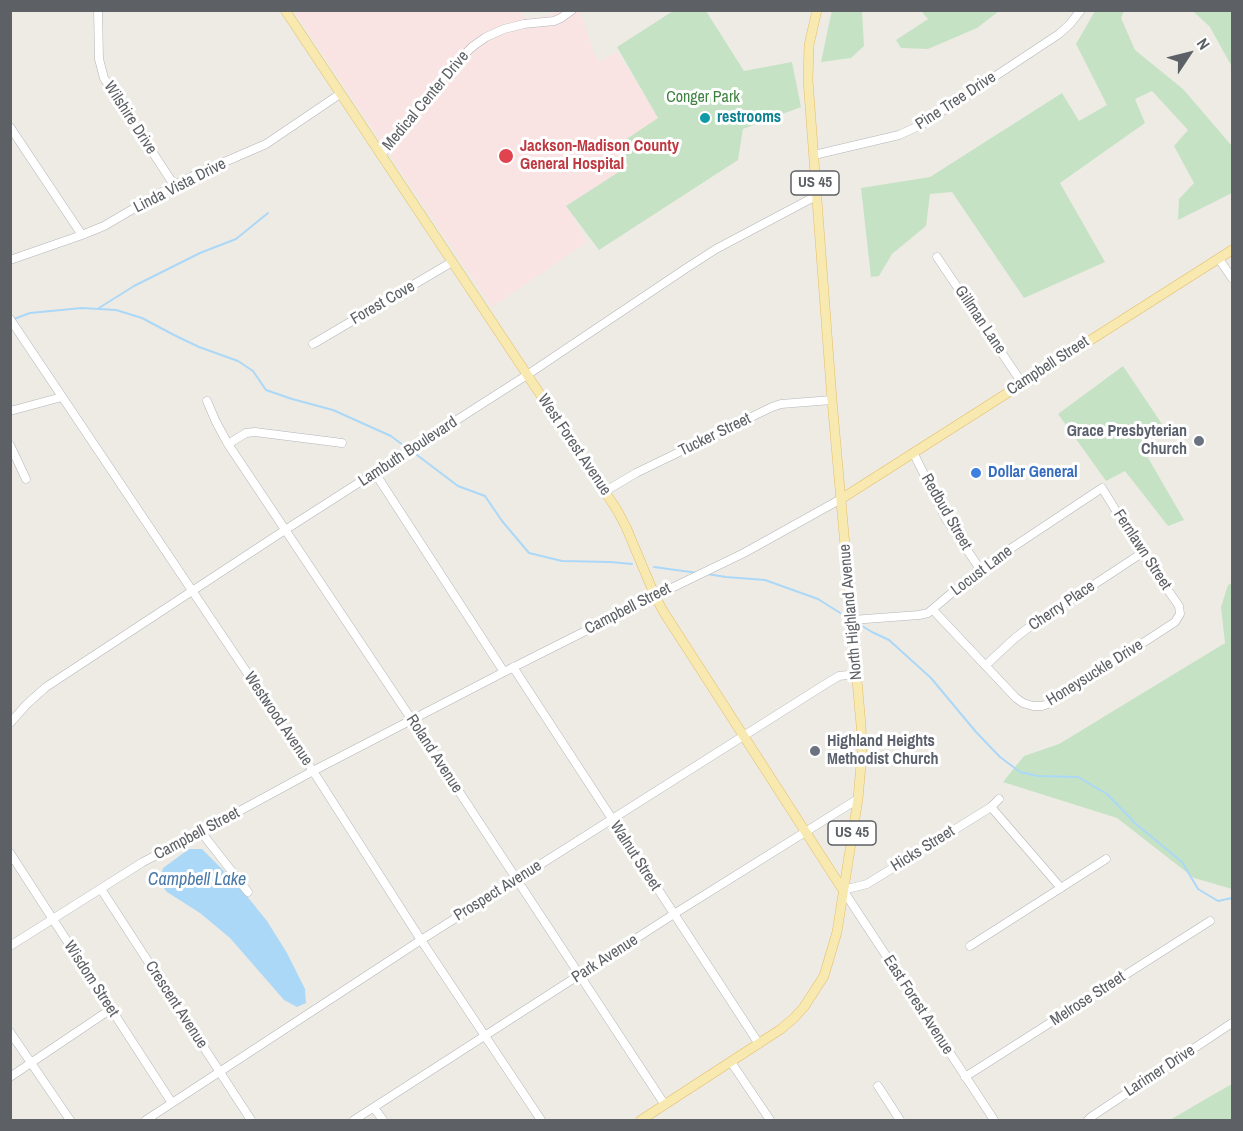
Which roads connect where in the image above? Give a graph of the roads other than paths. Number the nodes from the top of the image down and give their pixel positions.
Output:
1 (98, 10) edge
2 (285, 10) edge
3 (572, 10) edge
4 (817, 10) edge
5 (1081, 10) edge
6 (340, 94) junction
7 (10, 127) edge
8 (381, 155) junction
9 (814, 155) junction
10 (174, 186) junction
11 (816, 196) junction
12 (82, 235) junction
13 (1233, 250) edge
14 (937, 257) dead end
15 (1219, 258) junction
16 (10, 260) edge
17 (452, 262) junction
18 (1233, 279) edge
19 (13, 322) edge
20 (313, 344) dead end
21 (527, 375) junction
22 (1022, 383) junction
23 (62, 398) junction
24 (832, 400) junction
25 (207, 401) dead end
26 (10, 411) edge
27 (342, 443) dead end
28 (228, 444) junction
29 (10, 446) edge
30 (914, 454) junction
31 (375, 473) junction
32 (26, 479) dead end
33 (1102, 488) joint
34 (604, 492) junction
35 (841, 499) junction
36 (285, 530) junction
37 (1143, 553) junction
38 (980, 569) junction
39 (192, 590) junction
40 (655, 596) junction
41 (933, 610) junction
42 (1180, 614) joint
43 (851, 617) junction
44 (986, 665) junction
45 (513, 667) junction
46 (504, 672) junction
47 (856, 674) junction
48 (412, 720) junction
49 (10, 723) edge
50 (744, 736) junction
51 (312, 771) junction
52 (858, 799) junction
53 (999, 799) dead end
54 (991, 807) junction
55 (611, 819) junction
56 (805, 831) junction
57 (201, 832) junction
58 (10, 853) edge
59 (1106, 859) dead end
60 (516, 879) junction
61 (1061, 888) junction
62 (101, 889) junction
63 (843, 890) junction
64 (248, 891) dead end
65 (674, 914) junction
66 (52, 919) junction
67 (1210, 921) dead end
68 (421, 940) junction
69 (10, 945) edge
70 (970, 946) dead end
71 (580, 975) junction
72 (111, 1009) junction
73 (1233, 1023) edge
74 (10, 1032) edge
75 (484, 1035) junction
76 (759, 1044) junction
77 (31, 1062) junction
78 (730, 1062) junction
79 (219, 1072) junction
80 (10, 1077) edge
81 (965, 1077) junction
82 (878, 1086) dead end
83 (172, 1103) junction
84 (665, 1105) junction
85 (374, 1108) junction
86 (896, 1119) edge
87 (70, 1120) edge
88 (146, 1120) edge
89 (251, 1120) edge
90 (354, 1120) edge
91 (382, 1120) edge
92 (541, 1120) edge
93 (641, 1120) edge
94 (770, 1120) edge
95 (994, 1120) edge
96 (1088, 1120) edge

1 - 10 street, Wilshire Drive
2 - 6 main road, West Forest Avenue
3 - 8 street, Medical Center Drive
4 - 9 main road, North Highland Avenue / US 45
5 - 9 street, Pine Tree Drive
6 - 8 main road, West Forest Avenue
6 - 10 street, Linda Vista Drive
7 - 12 street
8 - 17 main road, West Forest Avenue
9 - 11 main road, North Highland Avenue / US 45
10 - 12 street, Linda Vista Drive
11 - 21 street, Lambuth Boulevard
11 - 24 main road, North Highland Avenue / US 45
12 - 16 street, Linda Vista Drive
13 - 15 main road, Campbell Street
14 - 22 street, Gillman Lane
15 - 18 street
15 - 22 main road, Campbell Street
17 - 20 street, Forest Cove
17 - 21 main road, West Forest Avenue
19 - 23 street, Westwood Avenue
21 - 31 street, Lambuth Boulevard
21 - 34 main road, West Forest Avenue
22 - 30 main road, Campbell Street
23 - 26 street
23 - 39 street, Westwood Avenue
24 - 34 street, Tucker Street
24 - 35 main road, North Highland Avenue / US 45
25 - 28 street, Roland Avenue
27 - 28 street
28 - 36 street, Roland Avenue
29 - 32 street
30 - 35 main road, Campbell Street
30 - 38 street, Redbud Street
31 - 36 street, Lambuth Boulevard
31 - 46 street
33 - 37 street, Fernlawn Street
33 - 38 street, Locust Lane
34 - 40 main road, West Forest Avenue
35 - 40 street, Campbell Street
35 - 43 main road, North Highland Avenue / US 45
36 - 39 street, Lambuth Boulevard
36 - 48 street, Roland Avenue
37 - 42 street, Fernlawn Street
37 - 44 street, Cherry Place
38 - 41 street, Locust Lane
39 - 49 street, Lambuth Boulevard
39 - 51 street, Westwood Avenue
40 - 45 street, Campbell Street
40 - 50 main road, West Forest Avenue
41 - 43 street, Locust Lane
41 - 44 street, Honeysuckle Drive
42 - 44 street, Honeysuckle Drive
43 - 47 main road, North Highland Avenue / US 45
45 - 46 street, Campbell Street
45 - 55 street, Walnut Street
46 - 48 street, Campbell Street
47 - 50 street, Prospect Avenue
47 - 52 main road, North Highland Avenue / US 45
48 - 51 street, Campbell Street
48 - 60 street, Roland Avenue
50 - 55 street, Prospect Avenue
50 - 56 main road, West Forest Avenue
51 - 57 street, Campbell Street
51 - 68 street, Westwood Avenue
52 - 56 street, Park Avenue
52 - 63 main road, North Highland Avenue / US 45
53 - 54 street, Hicks Street
54 - 61 street
54 - 63 street, Hicks Street
55 - 60 street, Prospect Avenue
55 - 65 street, Walnut Street
56 - 63 main road, West Forest Avenue
56 - 65 street, Park Avenue
57 - 62 street, Campbell Street
57 - 64 street
58 - 66 street, Wisdom Street
59 - 61 street
60 - 68 street, Prospect Avenue
60 - 71 street, Roland Avenue
61 - 70 street
62 - 66 street, Campbell Street
62 - 79 street, Crescent Avenue
63 - 76 main road, North Highland Avenue / US 45
63 - 81 street, East Forest Avenue
65 - 71 street, Park Avenue
65 - 76 street, Walnut Street
66 - 69 street, Campbell Street
66 - 72 street, Wisdom Street
67 - 81 street, Melrose Street
68 - 75 street, Westwood Avenue
68 - 79 street, Prospect Avenue
71 - 75 street, Park Avenue
71 - 84 street, Roland Avenue
72 - 77 street
72 - 83 street, Wisdom Street
73 - 96 street, Larimer Drive
74 - 77 street
75 - 85 street, Park Avenue
75 - 92 street, Westwood Avenue
76 - 78 main road, North Highland Avenue / US 45
77 - 80 street
77 - 87 street
78 - 84 main road, North Highland Avenue / US 45
78 - 94 street
79 - 83 street, Prospect Avenue
79 - 89 street, Crescent Avenue
81 - 95 street, East Forest Avenue
82 - 86 street
83 - 88 street, Prospect Avenue
84 - 93 main road, North Highland Avenue / US 45
85 - 90 street, Park Avenue
85 - 91 street

